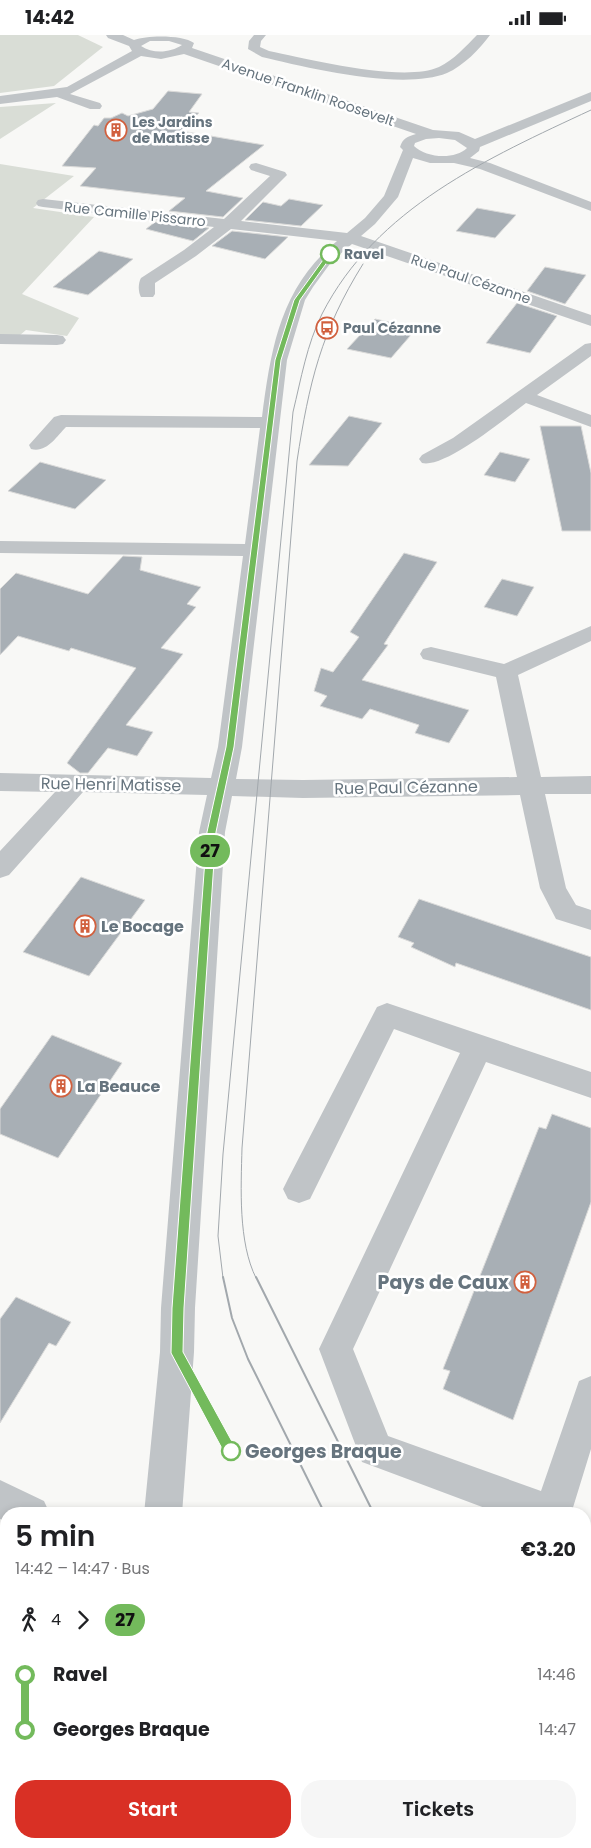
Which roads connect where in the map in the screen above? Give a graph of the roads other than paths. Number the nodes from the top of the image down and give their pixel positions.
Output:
1 (112, 35) edge
2 (260, 35) edge
3 (484, 35) edge
4 (148, 36) edge
5 (179, 37) edge
6 (138, 48) junction
7 (185, 50) junction
8 (164, 55) junction
9 (61, 93) junction
10 (591, 96) edge
11 (0, 100) edge
12 (95, 106) dead end
13 (528, 123) junction
14 (430, 134) junction
15 (456, 136) junction
16 (409, 146) junction
17 (473, 146) junction
18 (429, 159) junction
19 (455, 159) junction
20 (256, 167) dead end
21 (395, 183) junction
22 (591, 194) edge
23 (43, 203) dead end
24 (591, 207) edge
25 (228, 224) junction
26 (351, 238) junction
27 (147, 294) dead end
28 (591, 321) edge
29 (0, 339) edge
30 (57, 339) dead end
31 (591, 348) edge
32 (523, 396) junction
33 (591, 421) edge
34 (270, 423) junction
35 (38, 445) dead end
36 (429, 459) dead end
37 (0, 547) edge
38 (254, 550) junction
39 (591, 633) edge
40 (431, 654) dead end
41 (506, 672) junction
42 (0, 782) edge
43 (76, 784) junction
44 (532, 785) junction
45 (591, 785) edge
46 (221, 787) junction
47 (0, 868) edge
48 (591, 920) edge
49 (478, 1047) junction
50 (591, 1085) edge
51 (299, 1189) dead end
52 (591, 1393) edge
53 (0, 1499) edge
54 (17, 1507) edge
55 (164, 1507) edge
56 (533, 1507) edge
57 (554, 1507) edge

1 - 6 street
2 - 3 street
4 - 5 street
4 - 6 street
5 - 7 street
6 - 8 street
6 - 9 street
7 - 8 street
7 - 14 street, Avenue Franklin Roosevelt
8 - 16 street, Avenue Franklin Roosevelt
9 - 11 street
9 - 12 street
10 - 13 street
13 - 15 street
13 - 17 street
14 - 15 street
14 - 16 street
15 - 17 street
16 - 18 street, Avenue Franklin Roosevelt
16 - 21 street
17 - 19 street
17 - 22 street
18 - 19 street
18 - 21 street
19 - 24 street
20 - 25 street, Rue Camille Pissarro
21 - 26 street
23 - 25 street, Rue Camille Pissarro
25 - 26 street, Rue Camille Pissarro
25 - 27 street, Rue Camille Pissarro
26 - 28 street, Rue Paul Cézanne
26 - 34 street
29 - 30 street
31 - 32 street
32 - 33 street
32 - 36 street
34 - 35 street
34 - 38 street
37 - 38 street
38 - 46 street
39 - 41 street
40 - 41 street
41 - 44 street
42 - 43 street, Rue Henri Matisse
43 - 46 street, Rue Henri Matisse
43 - 47 street
44 - 45 street, Rue Paul Cézanne
44 - 46 street, Rue Paul Cézanne
44 - 48 street
46 - 55 street
49 - 50 street
49 - 51 street
49 - 56 street
52 - 57 street
53 - 54 street

